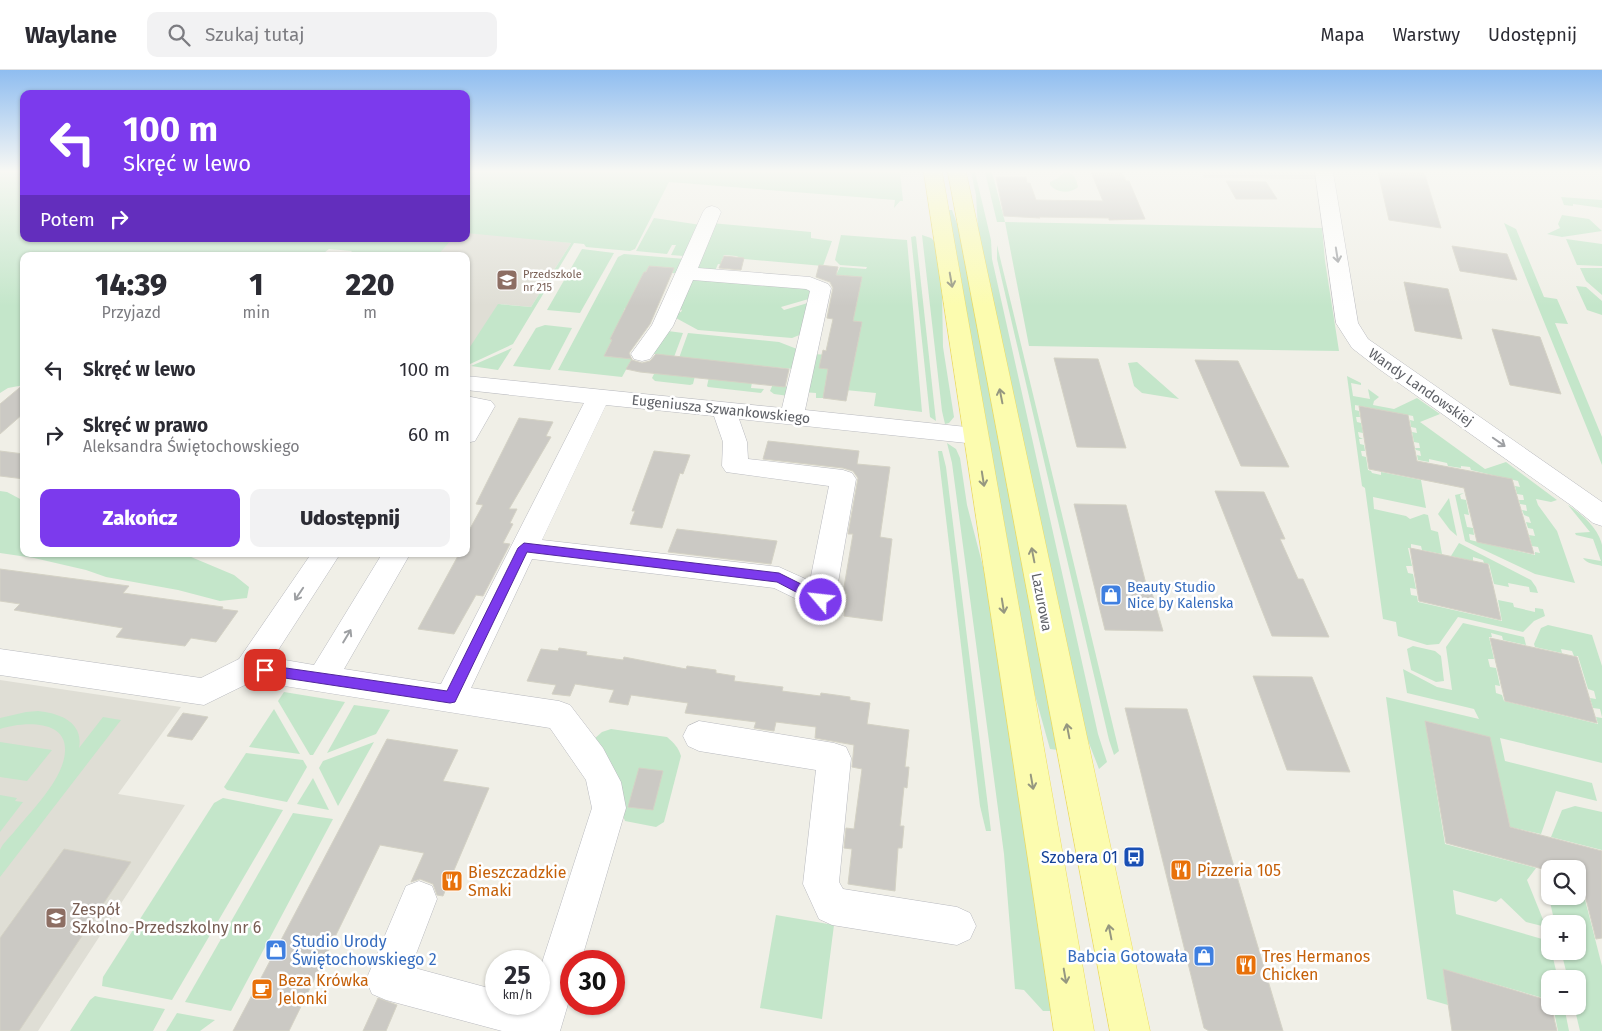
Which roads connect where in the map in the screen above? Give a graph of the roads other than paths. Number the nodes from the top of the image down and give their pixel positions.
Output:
1 (710, 217) edge
2 (940, 217) edge
3 (966, 217) edge
4 (1331, 217) edge
5 (686, 273) junction
6 (642, 354) dead end
7 (470, 383) edge
8 (599, 396) junction
9 (470, 404) edge
10 (728, 410) junction
11 (792, 416) junction
12 (470, 428) edge
13 (976, 436) junction
14 (1602, 516) edge
15 (524, 548) junction
16 (324, 557) edge
17 (394, 557) edge
18 (0, 662) edge
19 (250, 668) junction
20 (322, 678) junction
21 (450, 698) junction
22 (699, 736) dead end
23 (419, 899) dead end
24 (957, 926) dead end
25 (542, 1026) edge
26 (1074, 1031) edge
27 (1130, 1031) edge

1 - 5 street
2 -> 13 main road
27 -> 3 main road, Lazurowa
4 -> 14 street, Wandy Landowskiej
5 - 6 street
5 - 11 street
7 - 8 street, Eugeniusza Szwankowskiego
8 - 10 street, Eugeniusza Szwankowskiego
8 - 15 street
9 - 12 street
10 - 11 street, Eugeniusza Szwankowskiego
10 - 15 street
11 - 13 street, Eugeniusza Szwankowskiego
13 -> 26 main road
15 - 21 street
16 -> 19 street
20 -> 17 street
18 - 19 street
19 - 20 street
20 - 21 street
21 - 25 street
22 - 24 street
23 - 25 street

